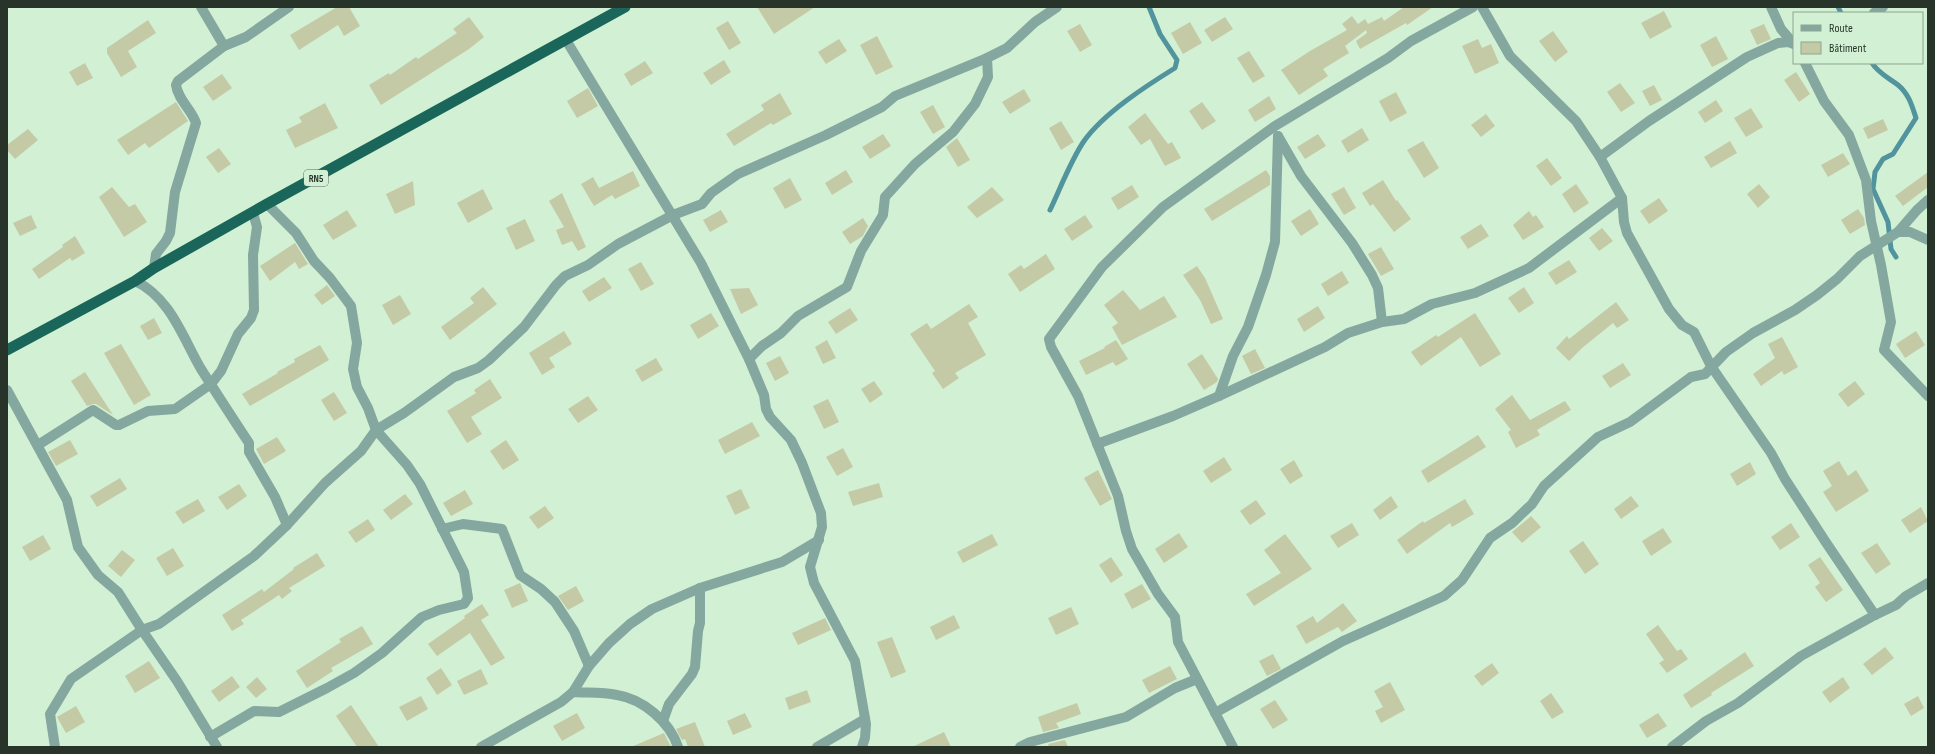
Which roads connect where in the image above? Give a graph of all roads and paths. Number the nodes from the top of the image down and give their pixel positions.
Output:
1 (201, 7) edge
2 (289, 7) edge
3 (626, 7) edge
4 (1057, 7) edge
5 (1473, 7) edge
6 (1482, 7) edge
7 (1771, 7) edge
8 (566, 40) junction
9 (1793, 43) edge
10 (1793, 44) edge
11 (224, 46) junction
12 (987, 58) junction
13 (1805, 64) edge
14 (1275, 126) junction
15 (1278, 136) junction
16 (1600, 157) junction
17 (1622, 198) junction
18 (1928, 200) edge
19 (267, 204) junction
20 (253, 213) junction
21 (673, 215) junction
22 (1898, 232) junction
23 (1928, 240) edge
24 (1875, 246) junction
25 (154, 268) junction
26 (135, 281) junction
27 (1382, 322) junction
28 (7, 350) edge
29 (749, 359) junction
30 (1711, 366) junction
31 (211, 384) junction
32 (7, 390) edge
33 (1219, 396) junction
34 (1928, 396) edge
35 (376, 430) junction
36 (1097, 444) junction
37 (38, 445) junction
38 (287, 524) junction
39 (442, 529) junction
40 (819, 540) junction
41 (1928, 583) edge
42 (700, 588) junction
43 (1875, 615) junction
44 (142, 630) junction
45 (589, 666) junction
46 (1197, 679) junction
47 (573, 692) junction
48 (1215, 713) junction
49 (865, 719) junction
50 (662, 721) junction
51 (210, 737) junction
52 (55, 747) edge
53 (217, 747) edge
54 (481, 747) edge
55 (678, 747) edge
56 (817, 747) edge
57 (862, 747) edge
58 (1020, 747) edge
59 (1233, 747) edge
60 (1672, 747) edge

1 - 11 street
2 - 11 street
3 - 8 highway, RN5
4 - 12 street
5 - 14 street
6 - 16 street
7 - 9 street
8 - 19 highway, RN5
8 - 21 street
10 - 16 street
11 - 25 street
12 - 21 street
12 - 29 street
13 - 24 street
14 - 15 street
14 - 36 street
15 - 27 street
15 - 33 street
16 - 17 street
17 - 27 street
17 - 30 street
18 - 22 street
19 - 20 highway, RN5
19 - 35 street
20 - 25 highway, RN5
20 - 31 street
21 - 29 street
21 - 35 street
22 - 23 street
22 - 24 street
24 - 30 street
24 - 34 street
25 - 26 highway, RN5
26 - 28 highway, RN5
26 - 31 street
27 - 33 street
29 - 40 street
30 - 43 street
30 - 48 street
31 - 37 street
31 - 38 street
32 - 37 street
33 - 36 street
35 - 38 street
35 - 39 street
36 - 46 street
37 - 44 street
38 - 44 street
39 - 45 street
39 - 51 street
40 - 42 street
40 - 49 street
41 - 43 street
42 - 45 street
42 - 50 street
43 - 60 street
44 - 51 street
44 - 52 street
45 - 47 street
46 - 48 street
46 - 58 street
47 - 50 street
47 - 54 street
48 - 59 street
49 - 56 street
49 - 57 street
50 - 55 street
51 - 53 street

